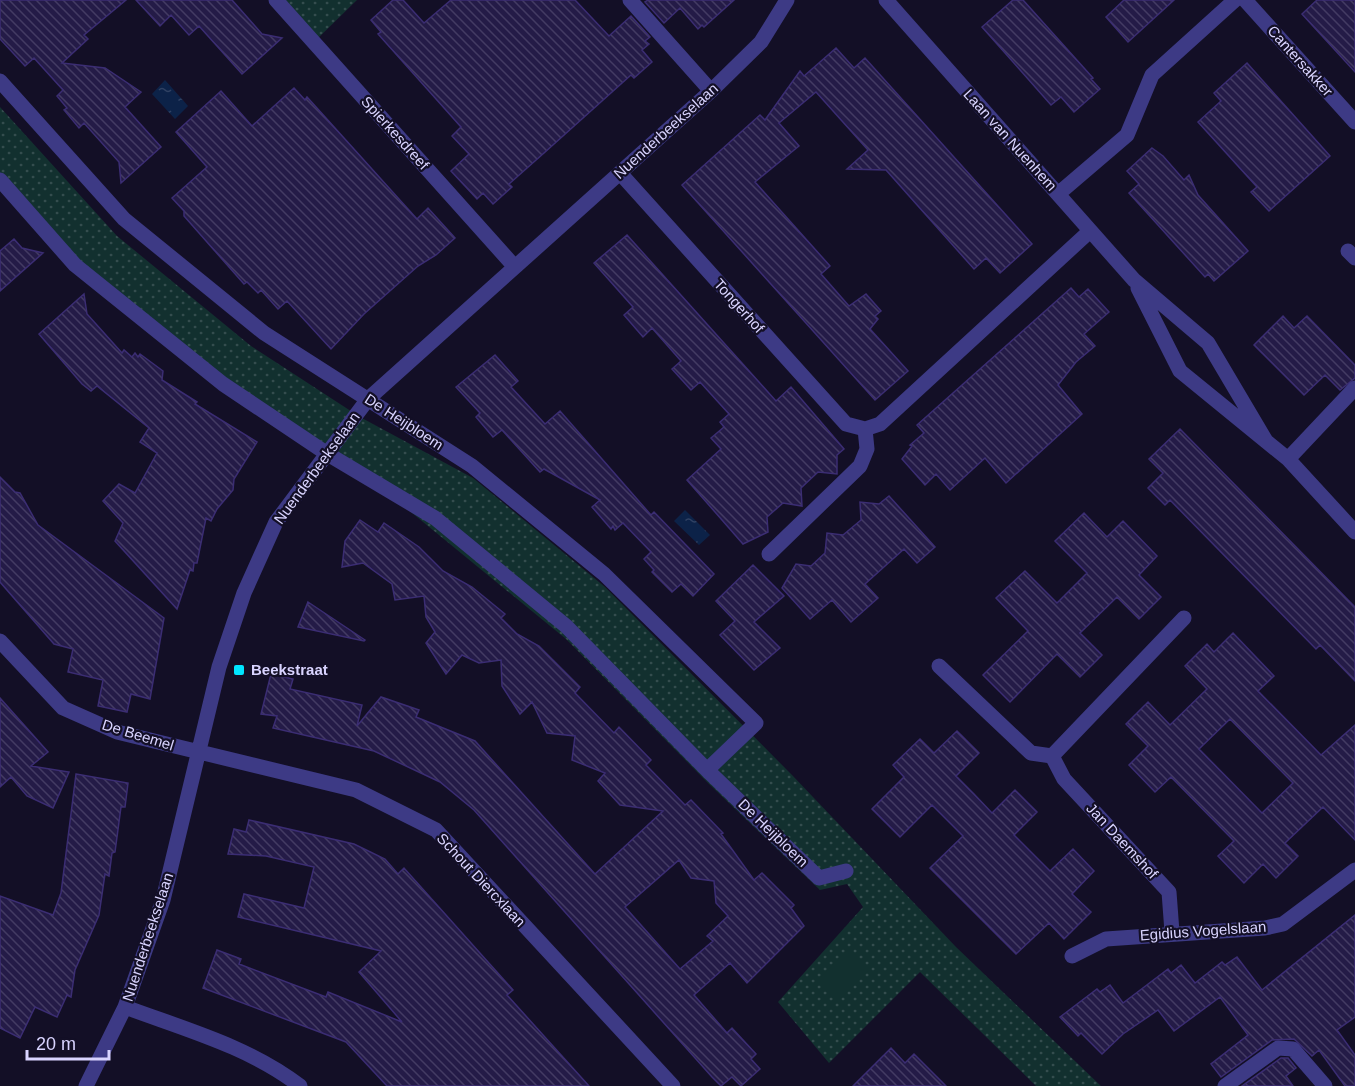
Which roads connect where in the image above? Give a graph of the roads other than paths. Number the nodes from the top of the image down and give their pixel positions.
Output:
1 (276, 0) edge
2 (630, 0) edge
3 (787, 0) edge
4 (886, 0) edge
5 (1235, 0) edge
6 (1245, 0) edge
7 (0, 81) edge
8 (711, 91) junction
9 (1355, 122) edge
10 (620, 173) junction
11 (0, 180) edge
12 (1058, 194) junction
13 (1090, 231) junction
14 (514, 267) junction
15 (1134, 280) junction
16 (1355, 388) edge
17 (368, 399) junction
18 (865, 429) junction
19 (1266, 441) junction
20 (326, 453) junction
21 (1288, 459) junction
22 (1355, 532) edge
23 (769, 554) dead end
24 (1184, 618) dead end
25 (0, 641) edge
26 (939, 666) dead end
27 (199, 753) junction
28 (1052, 756) junction
29 (707, 770) junction
30 (1355, 870) edge
31 (846, 871) dead end
32 (1172, 932) junction
33 (1072, 956) dead end
34 (125, 1007) junction
35 (86, 1086) edge
36 (300, 1086) edge
37 (673, 1086) edge
38 (1225, 1086) edge
39 (1324, 1086) edge

1 - 14 street, Spierkesdreef
2 - 8 street
3 - 8 street, Nuenderbeekselaan
4 - 12 street, Laan van Nuenhem
5 - 12 street
6 - 9 street, Cantersakker
7 - 17 street, De Heijbloem
8 - 10 street, Nuenderbeekselaan
10 - 14 street, Nuenderbeekselaan
10 - 18 street, Tongerhof
11 - 20 street, De Heijbloem
12 - 13 street, Laan van Nuenhem
13 - 15 street, Laan van Nuenhem
13 - 18 street
14 - 17 street, Nuenderbeekselaan
15 - 19 street, Laan van Nuenhem
15 - 19 street, Laan van Nuenhem
16 - 21 street
17 - 20 street, Nuenderbeekselaan
17 - 29 street, De Heijbloem
18 - 23 street
19 - 21 street, Laan van Nuenhem
20 - 27 street, Nuenderbeekselaan
20 - 29 street, De Heijbloem
21 - 22 street, Laan van Nuenhem
24 - 28 street
25 - 27 street, De Beemel
26 - 28 street
27 - 34 street, Nuenderbeekselaan
27 - 37 street, Schout Diercxlaan
28 - 32 street, Jan Daemshof
29 - 31 street, De Heijbloem
30 - 32 street, Egidius Vogelslaan
32 - 33 street, Egidius Vogelslaan
34 - 35 street, Nuenderbeekselaan
34 - 36 street
38 - 39 street

